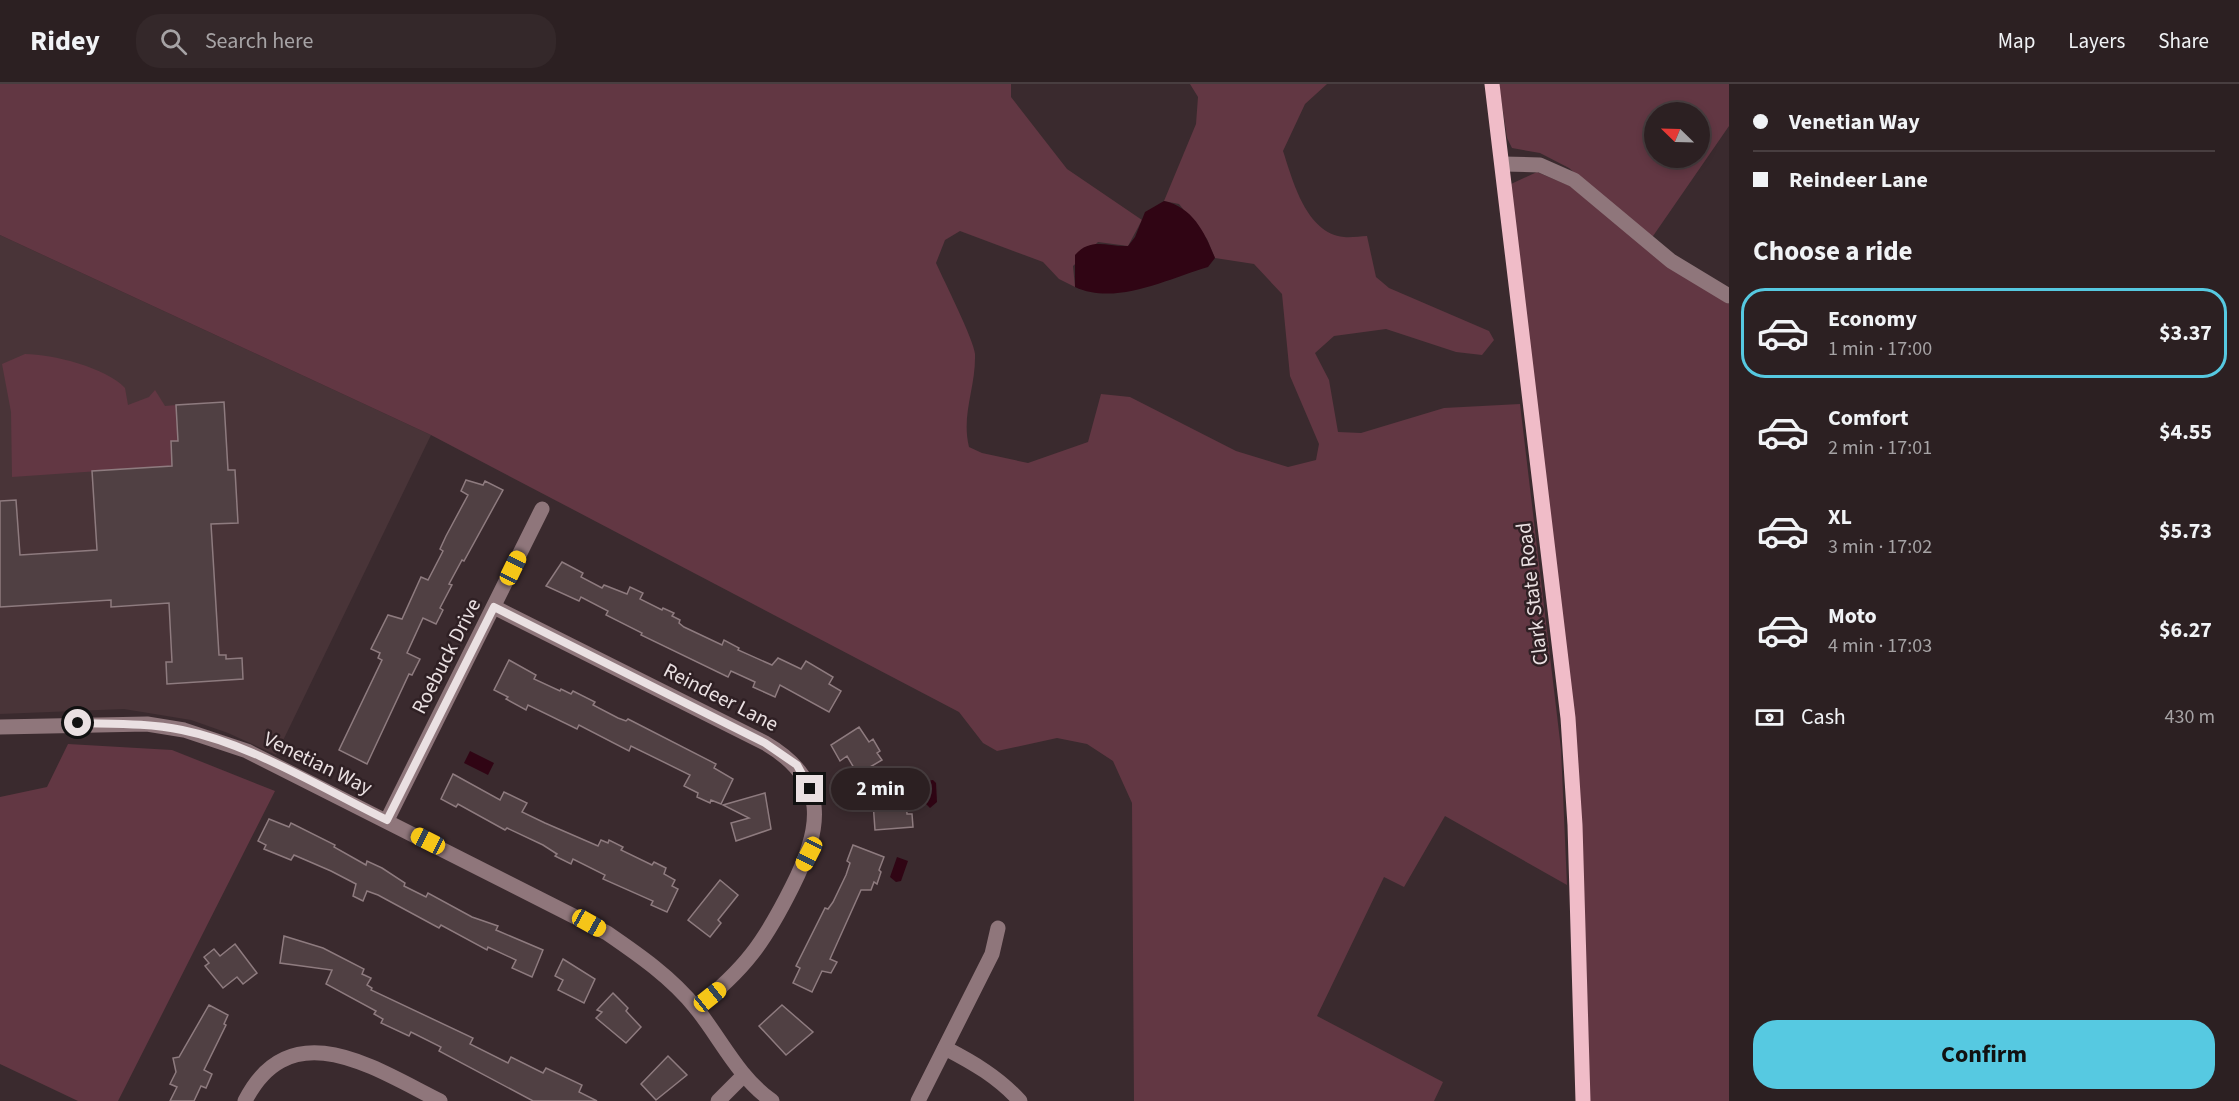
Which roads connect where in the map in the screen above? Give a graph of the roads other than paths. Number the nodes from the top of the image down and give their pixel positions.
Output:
1 (1492, 84) edge
2 (1503, 164) junction
3 (1729, 296) edge
4 (542, 509) dead end
5 (494, 607) junction
6 (0, 727) edge
7 (387, 820) junction
8 (998, 928) dead end
9 (696, 1008) junction
10 (945, 1048) junction
11 (744, 1075) junction
12 (245, 1101) edge
13 (440, 1101) edge
14 (718, 1101) edge
15 (772, 1101) edge
16 (918, 1101) edge
17 (1020, 1101) edge
18 (1583, 1101) edge

1 - 2 main road, Clark State Road
2 - 3 street
2 - 18 main road, Clark State Road
4 - 5 street, Roebuck Drive
5 - 7 street, Roebuck Drive
5 - 9 street, Reindeer Lane
6 - 7 street, Venetian Way
7 - 9 street, Venetian Way
8 - 10 street
9 - 11 street, Venetian Way
10 - 16 street
10 - 17 street
11 - 14 street
11 - 15 street, Venetian Way
12 - 13 street

